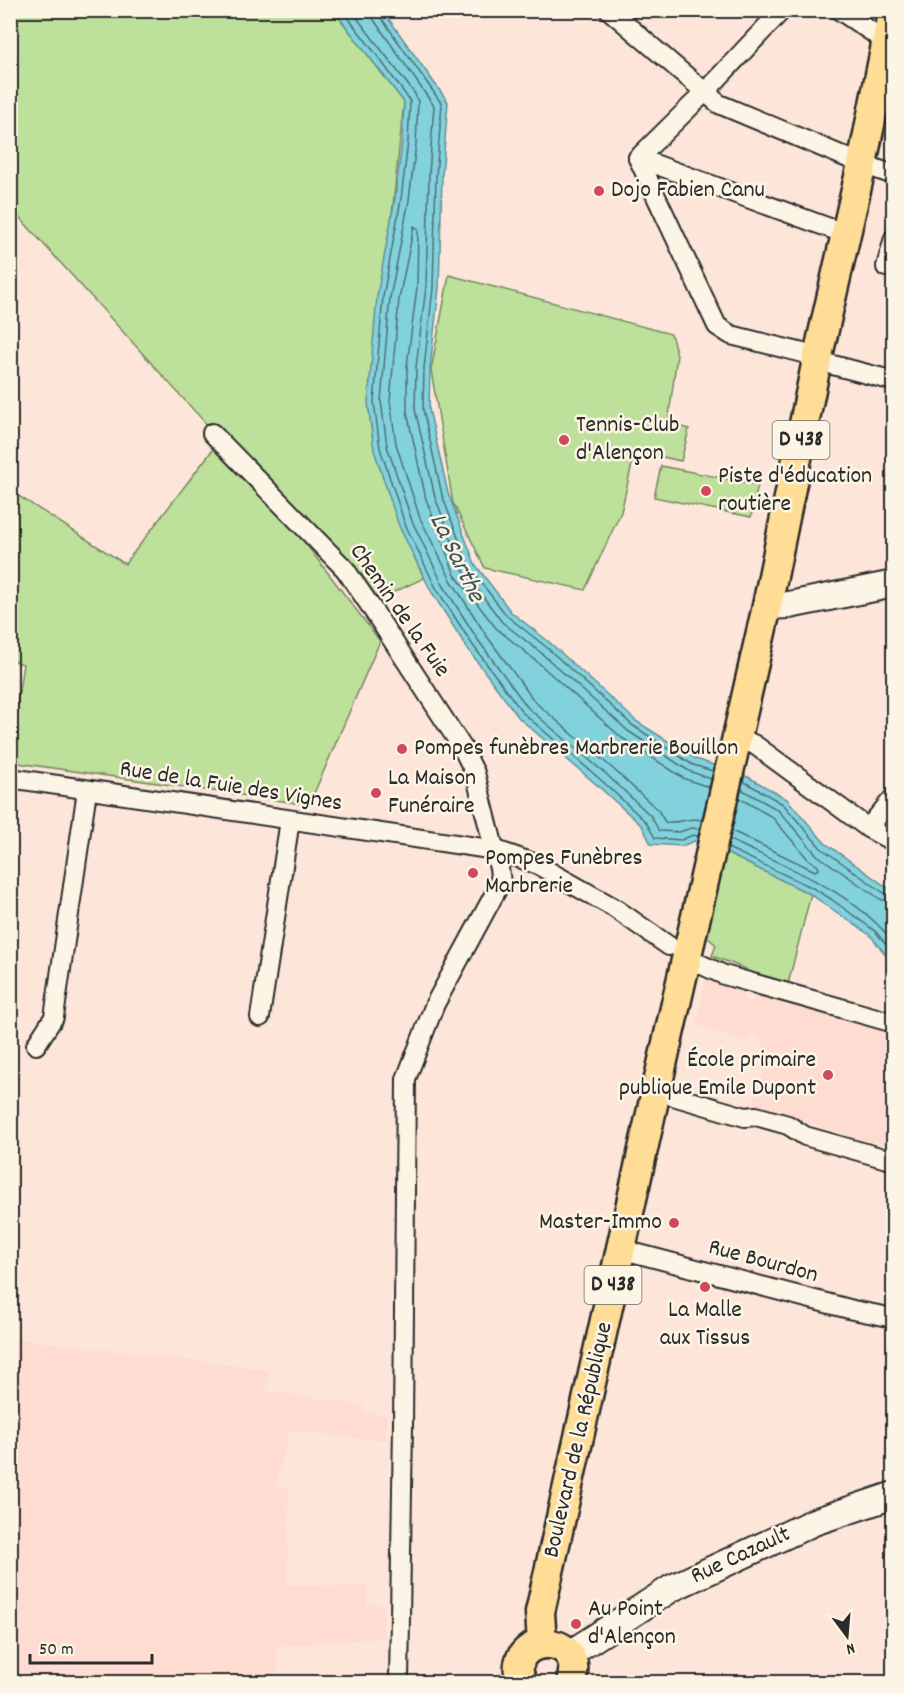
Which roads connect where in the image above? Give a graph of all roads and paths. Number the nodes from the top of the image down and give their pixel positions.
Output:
1 (609, 10) edge
2 (782, 10) edge
3 (838, 10) edge
4 (893, 10) edge
5 (889, 46) edge
6 (705, 92) junction
7 (638, 158) junction
8 (862, 164) junction
9 (894, 175) edge
10 (846, 234) junction
11 (894, 238) edge
12 (886, 267) dead end
13 (817, 360) junction
14 (894, 381) edge
15 (212, 432) dead end
16 (894, 584) edge
17 (767, 606) junction
18 (738, 737) junction
19 (10, 778) edge
20 (87, 790) junction
21 (894, 797) edge
22 (290, 820) junction
23 (868, 828) junction
24 (894, 842) edge
25 (495, 850) junction
26 (669, 946) dead end
27 (700, 964) dead end
28 (260, 1017) dead end
29 (894, 1023) edge
30 (36, 1045) dead end
31 (656, 1091) junction
32 (894, 1161) edge
33 (620, 1249) junction
34 (894, 1318) edge
35 (894, 1495) edge
36 (542, 1644) junction
37 (568, 1654) junction
38 (399, 1683) edge
39 (522, 1683) edge
40 (571, 1683) edge

1 - 6 street
2 - 6 street
3 - 5 street
4 - 5 main road, D 438
5 - 8 main road, D 438
6 - 7 street
6 - 8 street
7 - 10 street
7 - 13 street
8 - 9 street
8 - 10 main road, D 438
10 - 13 main road, D 438
11 - 12 street
13 - 14 street
13 - 17 main road, D 438
15 - 25 street, Chemin de la Fuie
16 - 17 street
17 - 18 main road, D 438
18 - 23 street
18 - 31 main road, Boulevard de la République / D 438
19 - 20 street, Rue de la Fuie des Vignes
20 - 22 street, Rue de la Fuie des Vignes
20 - 30 street
21 - 23 street
22 - 25 street, Rue de la Fuie des Vignes
22 - 28 street
23 - 24 street
25 - 26 street, Rue de la Fuie des Vignes
25 - 38 street, Chemin de la Fuie
27 - 29 street
31 - 32 street
31 - 33 main road, Boulevard de la République / D 438
33 - 34 street, Rue Bourdon
33 - 36 main road, Boulevard de la République / D 438
35 - 37 street, Rue Cazault
36 - 37 main road
36 - 39 main road
37 - 40 main road

